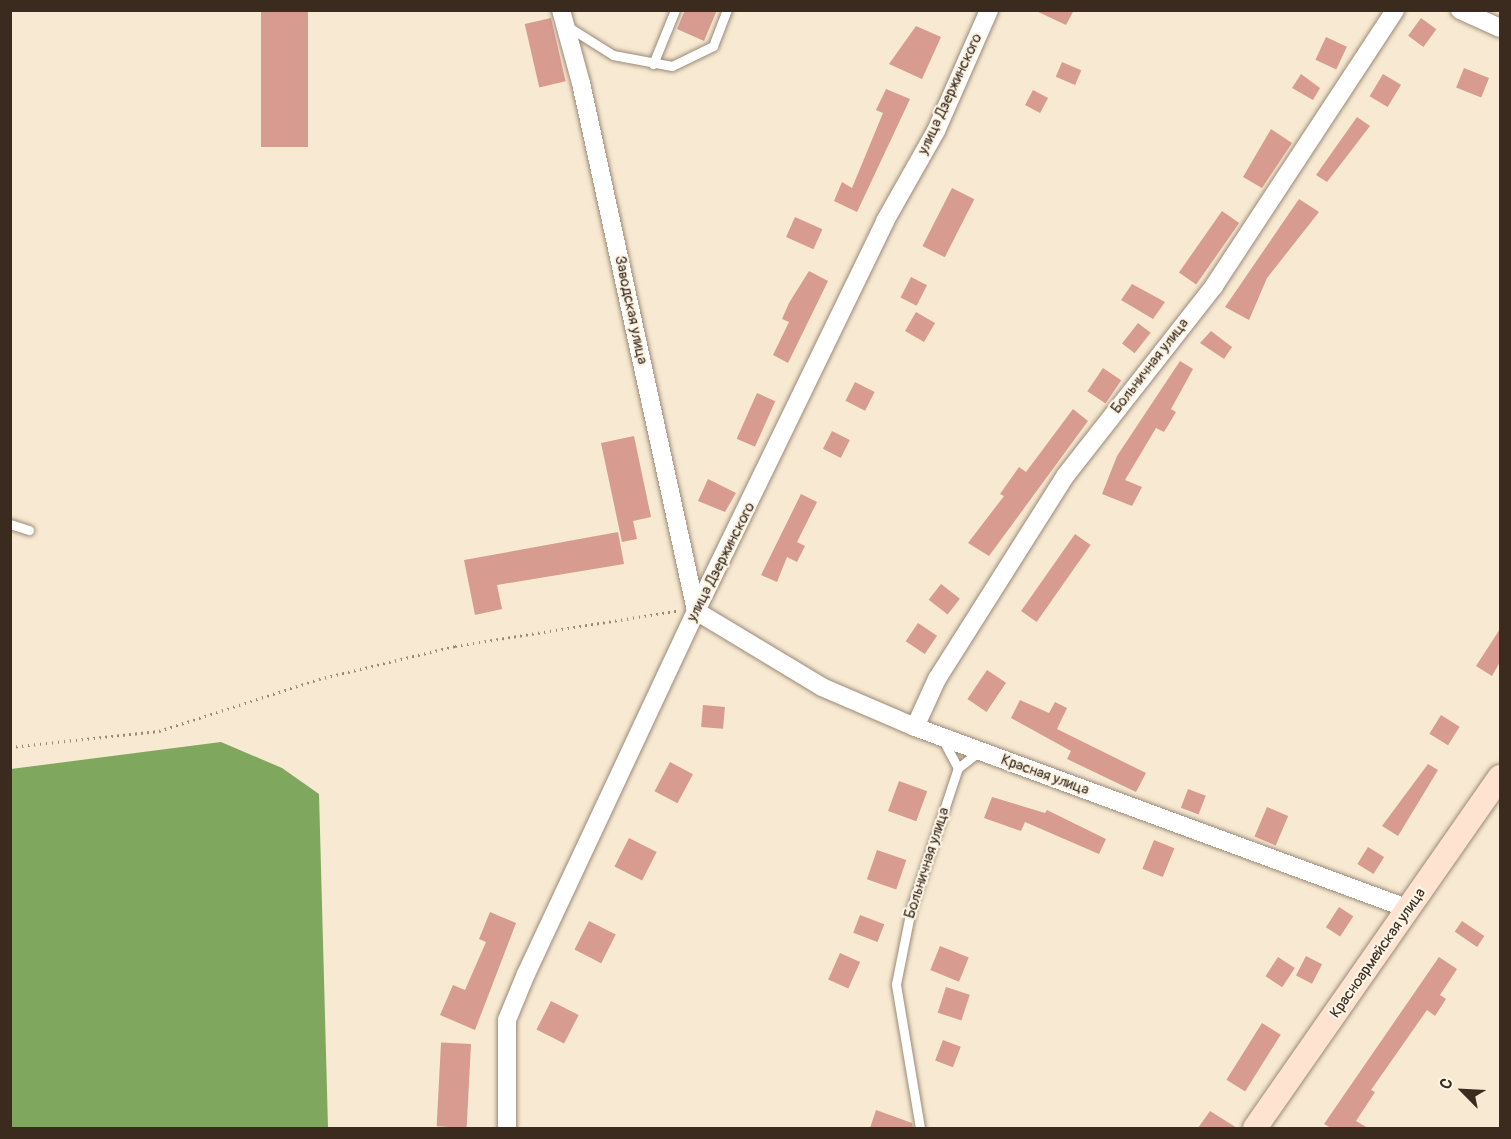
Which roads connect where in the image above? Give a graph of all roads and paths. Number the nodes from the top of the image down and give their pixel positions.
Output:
1 (675, 10) edge
2 (727, 10) edge
3 (990, 10) edge
4 (1395, 10) edge
5 (1460, 10) edge
6 (563, 17) edge
7 (1500, 28) edge
8 (653, 64) junction
9 (10, 524) edge
10 (29, 530) dead end
11 (696, 610) junction
12 (915, 727) junction
13 (942, 737) junction
14 (10, 747) edge
15 (980, 751) junction
16 (958, 768) junction
17 (1500, 777) edge
18 (1409, 909) junction
19 (507, 1128) edge
20 (920, 1128) edge
21 (1255, 1128) edge

1 - 8 lane
2 - 8 lane
3 - 11 street, улица Дзержинского
4 - 12 street, Больничная улица
5 - 7 street
6 - 8 lane
6 - 11 street, Заводская улица
9 - 10 lane
11 - 12 street, Красная улица
11 - 14 path
11 - 19 street, улица Дзержинского
12 - 13 street, Красная улица
13 - 15 street, Красная улица
13 - 16 lane
15 - 16 lane
15 - 18 street, Красная улица
16 - 20 lane, Больничная улица
17 - 18 main road, Красноармейская улица
18 - 21 main road, Красноармейская улица

